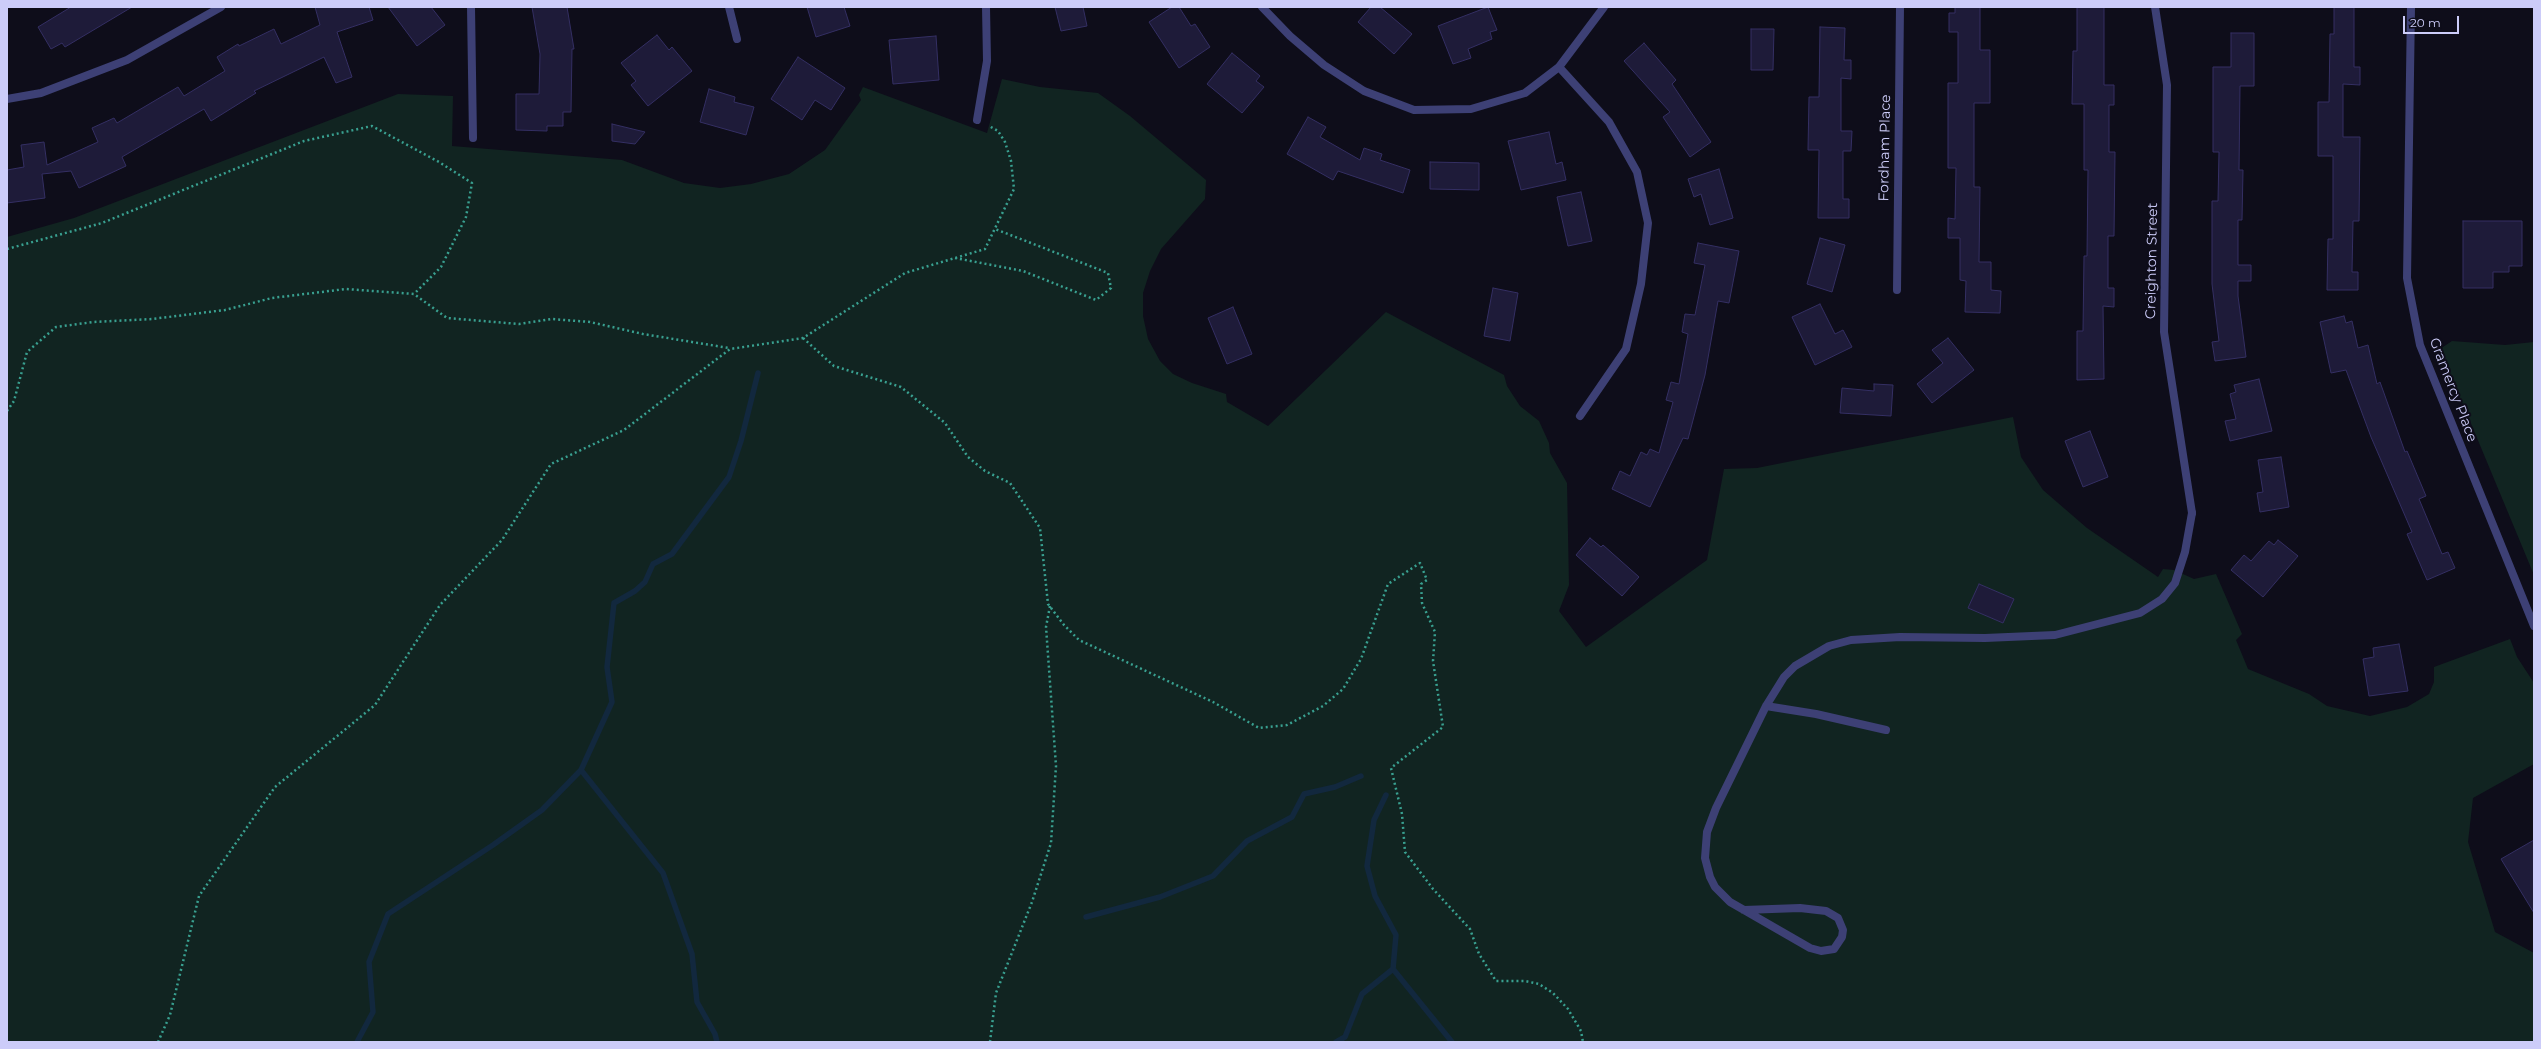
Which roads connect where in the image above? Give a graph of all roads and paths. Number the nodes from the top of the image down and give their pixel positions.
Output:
1 (221, 7) edge
2 (471, 7) edge
3 (729, 7) edge
4 (986, 7) edge
5 (1262, 7) edge
6 (1604, 7) edge
7 (1900, 7) edge
8 (2155, 7) edge
9 (2412, 7) edge
10 (737, 39) dead end
11 (1559, 67) junction
12 (7, 99) edge
13 (977, 120) joint
14 (473, 138) dead end
15 (995, 229) junction
16 (7, 249) edge
17 (955, 258) junction
18 (1897, 290) dead end
19 (414, 294) junction
20 (802, 338) junction
21 (730, 348) junction
22 (7, 411) edge
23 (1580, 416) dead end
24 (1050, 606) junction
25 (2534, 626) edge
26 (1766, 706) junction
27 (1886, 730) dead end
28 (1744, 910) junction
29 (158, 1042) edge
30 (990, 1042) edge
31 (1584, 1042) edge

1 - 12 street
2 - 14 street
3 - 10 street
4 - 13 street
5 - 11 street
6 - 11 street
7 - 18 street, Fordham Place
8 - 26 street, Creighton Street
9 - 25 street, Gramercy Place
11 - 23 street
13 - 15 path
15 - 17 path
15 - 17 path
16 - 19 path
17 - 20 path
19 - 21 path
19 - 22 path
20 - 21 path
20 - 24 path
21 - 29 path
24 - 30 path
24 - 31 path
26 - 27 street
26 - 28 street
28 - 28 street

